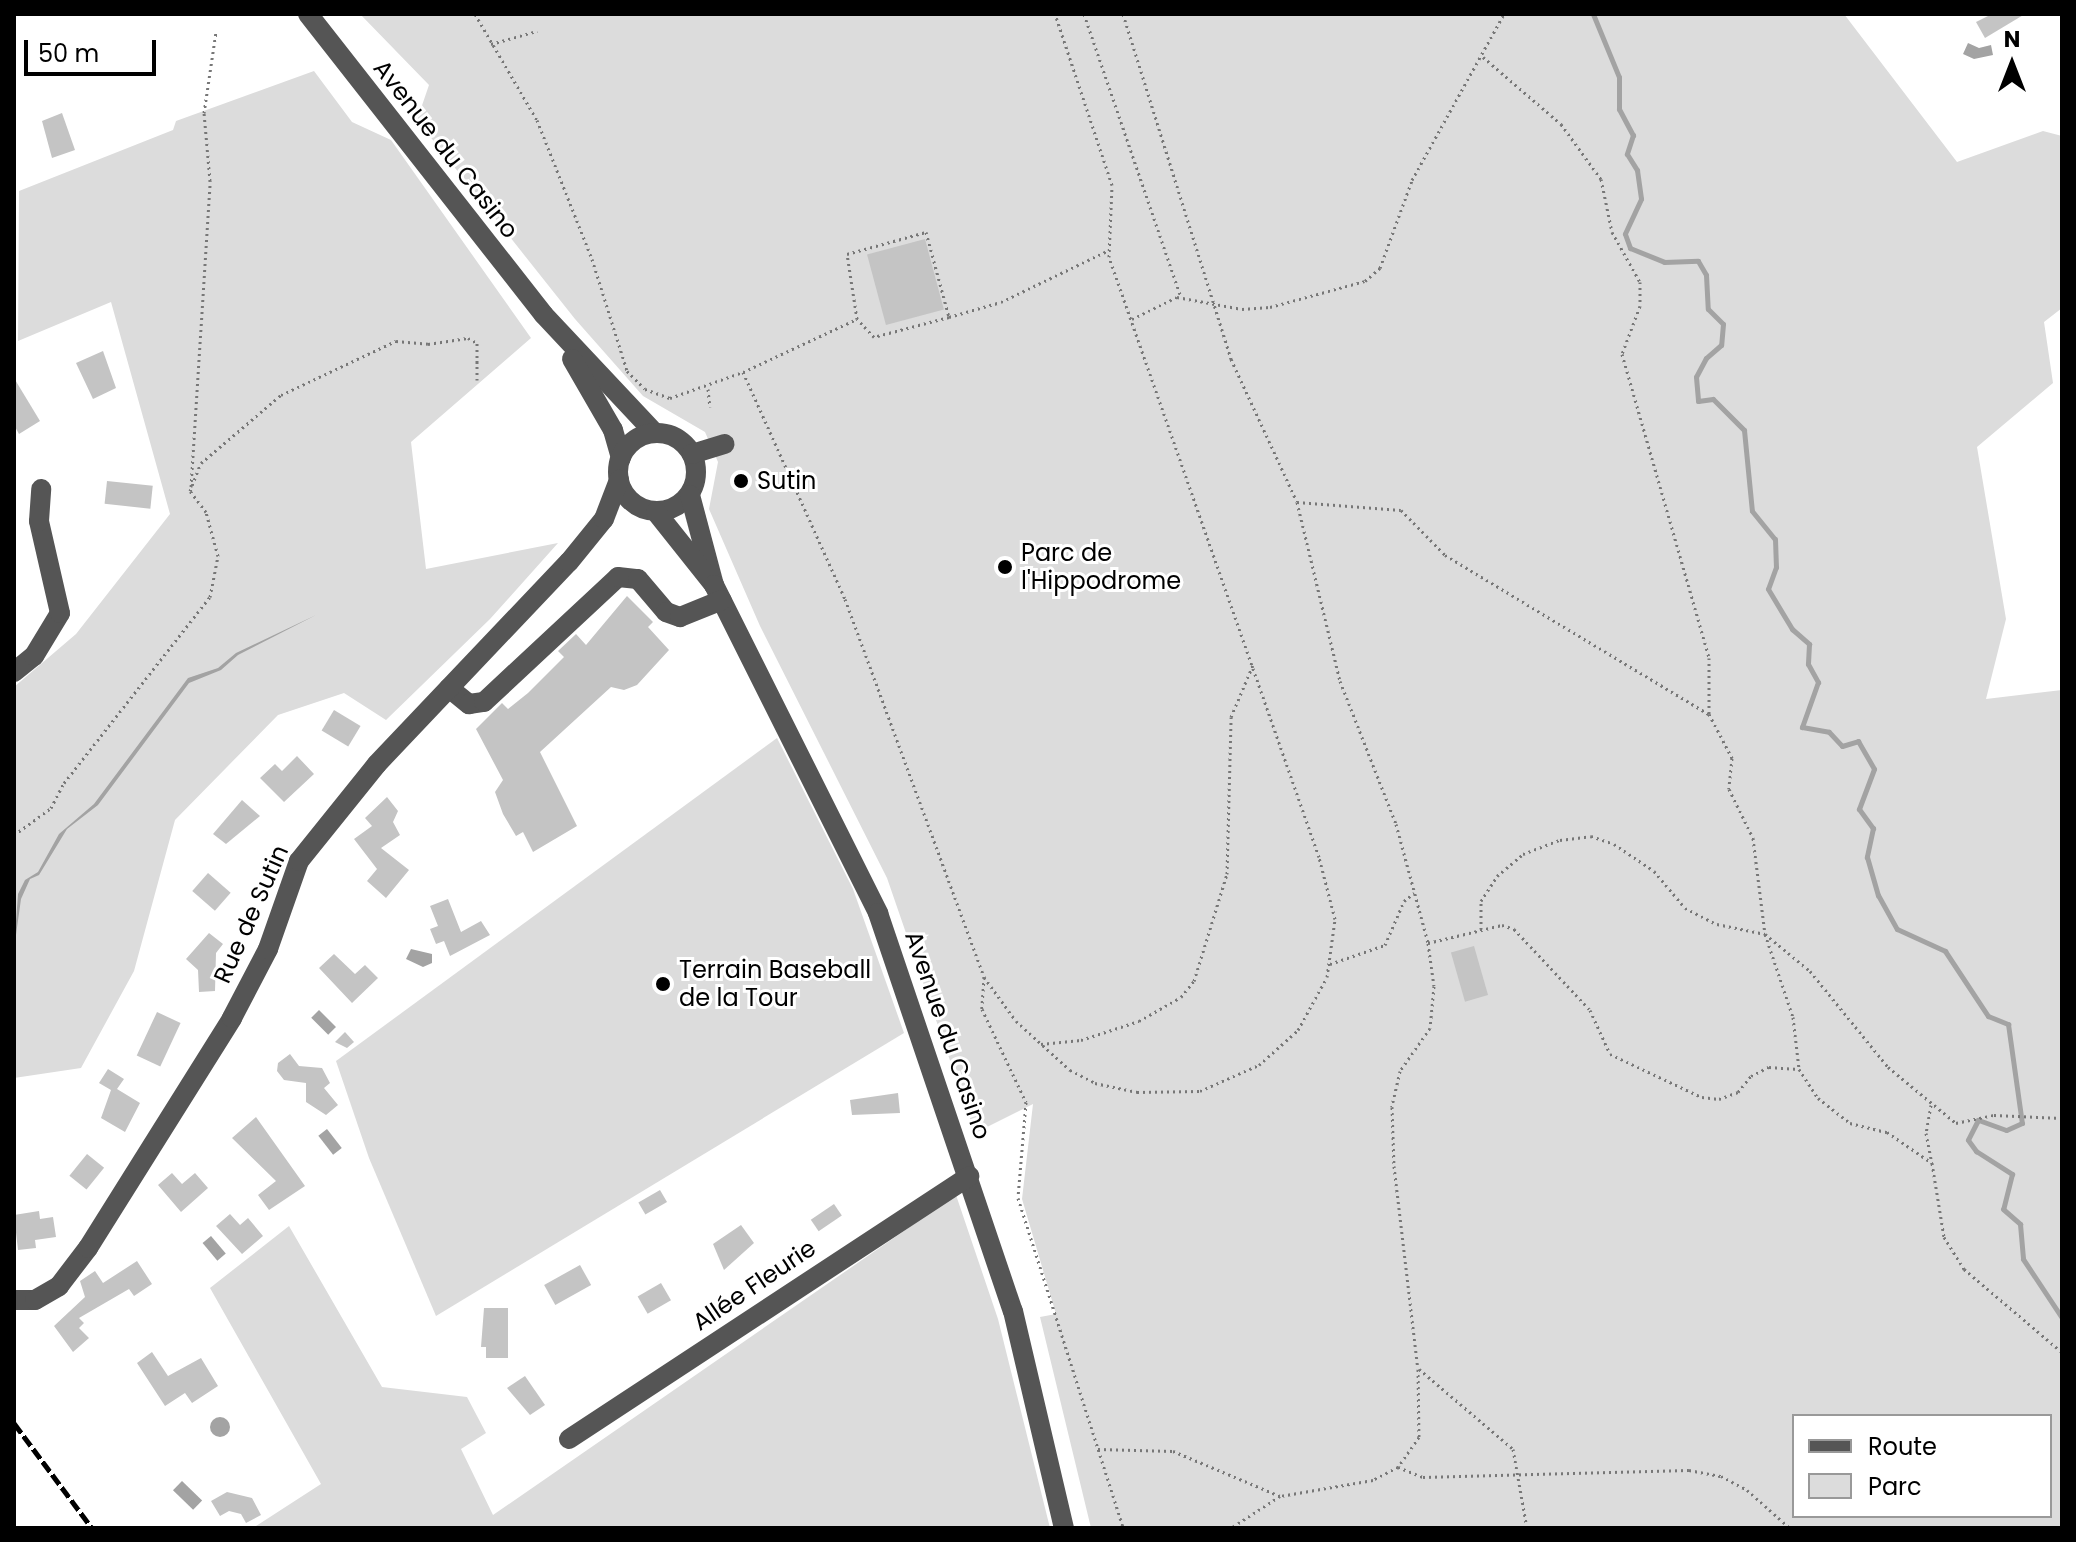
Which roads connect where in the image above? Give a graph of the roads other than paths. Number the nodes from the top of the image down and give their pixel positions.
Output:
1 (308, 14) edge
2 (544, 315) junction
3 (655, 433) junction
4 (724, 444) dead end
5 (692, 454) junction
6 (621, 458) junction
7 (619, 480) junction
8 (41, 489) dead end
9 (690, 495) junction
10 (650, 510) junction
11 (569, 562) junction
12 (718, 592) junction
13 (14, 672) edge
14 (449, 688) junction
15 (969, 1176) junction
16 (14, 1300) edge
17 (569, 1439) dead end
18 (1064, 1528) edge

1 - 2 street, Avenue du Casino
2 - 3 street
2 - 6 street
3 - 5 street
3 - 6 street
4 - 5 street
5 - 9 street
6 - 7 street
7 - 10 street
7 - 11 street, Rue de Sutin
8 - 13 street
9 - 10 street
9 - 12 street
10 - 11 street, Rue de Sutin
10 - 12 street
11 - 14 street, Rue de Sutin
12 - 14 street
12 - 15 street, Avenue du Casino
14 - 16 street, Rue de Sutin
15 - 17 street, Allée Fleurie
15 - 18 street, Avenue du Casino

